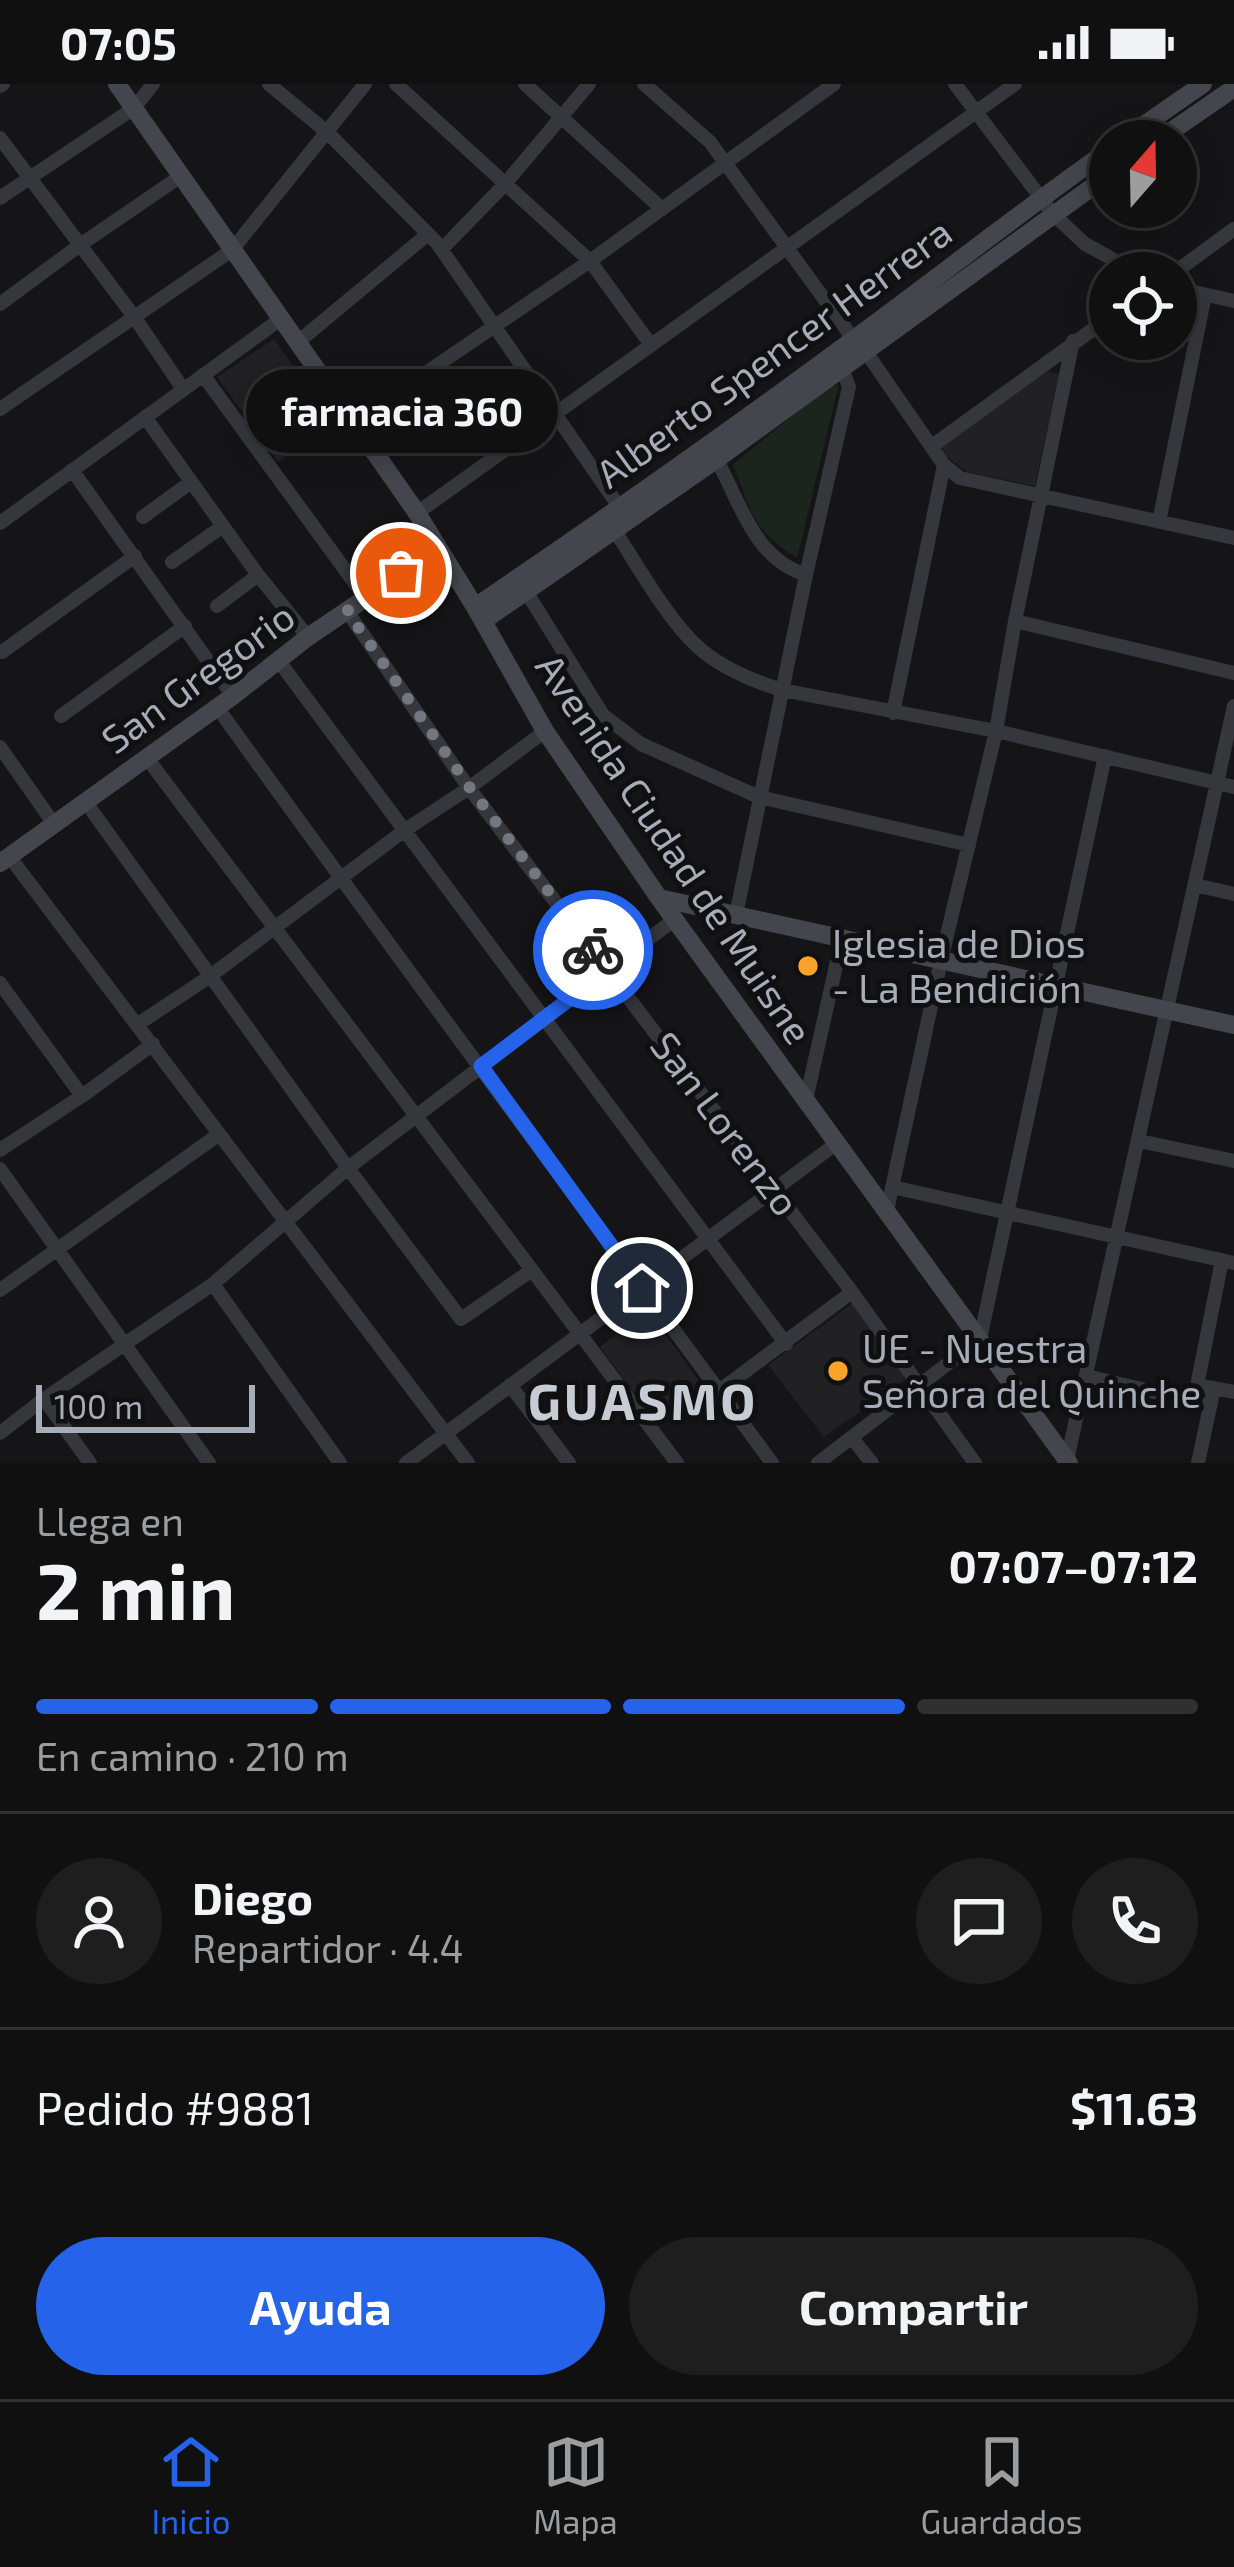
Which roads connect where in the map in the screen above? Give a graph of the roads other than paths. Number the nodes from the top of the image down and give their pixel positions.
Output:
1 (117, 84) edge
2 (153, 84) edge
3 (268, 84) edge
4 (365, 84) edge
5 (396, 84) edge
6 (525, 84) edge
7 (589, 84) edge
8 (644, 84) edge
9 (834, 84) edge
10 (955, 84) edge
11 (1015, 84) edge
12 (1203, 84) edge
13 (1234, 88) edge
14 (816, 89) edge
15 (134, 108) junction
16 (975, 112) junction
17 (562, 117) junction
18 (1151, 120) edge
19 (1188, 120) edge
20 (328, 133) junction
21 (0, 137) edge
22 (725, 163) junction
23 (1089, 168) edge
24 (181, 176) junction
25 (28, 177) junction
26 (505, 184) junction
27 (1089, 184) edge
28 (0, 198) edge
29 (1046, 206) junction
30 (662, 208) junction
31 (1234, 229) edge
32 (428, 234) junction
33 (80, 245) junction
34 (786, 248) junction
35 (442, 249) junction
36 (232, 250) junction
37 (1100, 252) edge
38 (1197, 256) edge
39 (590, 261) junction
40 (1197, 293) edge
41 (1205, 295) junction
42 (1234, 301) edge
43 (0, 304) edge
44 (135, 318) junction
45 (282, 318) junction
46 (496, 326) junction
47 (1089, 330) edge
48 (1073, 341) junction
49 (298, 342) junction
50 (651, 345) junction
51 (860, 346) junction
52 (842, 369) junction
53 (203, 375) junction
54 (183, 389) junction
55 (0, 409) edge
56 (556, 414) junction
57 (145, 417) junction
58 (354, 422) junction
59 (932, 446) junction
60 (944, 465) junction
61 (720, 466) dead end
62 (72, 470) junction
63 (191, 482) junction
64 (1040, 496) junction
65 (620, 508) junction
66 (417, 513) junction
67 (143, 517) dead end
68 (1159, 522) junction
69 (0, 523) edge
70 (223, 526) junction
71 (615, 531) junction
72 (1234, 538) edge
73 (438, 549) junction
74 (135, 556) junction
75 (172, 562) dead end
76 (258, 575) junction
77 (806, 575) junction
78 (527, 593) junction
79 (365, 597) junction
80 (217, 606) dead end
81 (347, 611) junction
82 (479, 614) junction
83 (1015, 621) junction
84 (185, 626) junction
85 (308, 637) junction
86 (2, 652) edge
87 (278, 660) junction
88 (1234, 673) edge
89 (782, 690) junction
90 (225, 702) junction
91 (1234, 706) edge
92 (893, 713) junction
93 (61, 716) dead end
94 (545, 731) junction
95 (996, 731) junction
96 (0, 748) edge
97 (1105, 756) junction
98 (146, 758) junction
99 (1217, 783) junction
100 (1234, 787) edge
101 (470, 788) junction
102 (759, 797) junction
103 (85, 801) junction
104 (54, 824) junction
105 (405, 830) junction
106 (969, 845) junction
107 (3, 860) edge
108 (341, 880) junction
109 (1195, 885) junction
110 (1234, 895) edge
111 (659, 898) junction
112 (736, 915) junction
113 (675, 919) junction
114 (274, 928) junction
115 (842, 939) junction
116 (940, 960) junction
117 (608, 970) junction
118 (209, 976) junction
119 (0, 982) edge
120 (1055, 985) junction
121 (1168, 1010) junction
122 (544, 1019) junction
123 (138, 1024) junction
124 (1234, 1025) edge
125 (153, 1044) junction
126 (481, 1066) junction
127 (82, 1096) junction
128 (806, 1100) junction
129 (416, 1116) junction
130 (218, 1135) junction
131 (1139, 1141) junction
132 (837, 1143) junction
133 (0, 1150) edge
134 (1234, 1161) edge
135 (348, 1168) junction
136 (0, 1169) edge
137 (892, 1187) junction
138 (775, 1190) junction
139 (887, 1211) junction
140 (1008, 1213) junction
141 (285, 1221) junction
142 (1117, 1237) junction
143 (709, 1238) junction
144 (57, 1249) junction
145 (1228, 1262) edge
146 (532, 1270) junction
147 (213, 1284) junction
148 (642, 1288) junction
149 (0, 1290) edge
150 (852, 1292) junction
151 (580, 1334) junction
152 (980, 1339) junction
153 (126, 1344) junction
154 (786, 1344) junction
155 (1086, 1376) junction
156 (918, 1384) junction
157 (510, 1385) junction
158 (1214, 1388) junction
159 (719, 1391) junction
160 (1234, 1392) edge
161 (1195, 1393) junction
162 (44, 1399) junction
163 (1210, 1405) junction
164 (0, 1433) edge
165 (446, 1434) junction
166 (852, 1438) junction
167 (1067, 1462) edge
168 (89, 1463) edge
169 (209, 1463) edge
170 (340, 1463) edge
171 (406, 1463) edge
172 (468, 1463) edge
173 (568, 1463) edge
174 (676, 1463) edge
175 (772, 1463) edge
176 (818, 1463) edge
177 (872, 1463) edge
178 (975, 1463) edge
179 (1198, 1463) edge

1 - 15 street, Avenida Ciudad de Muisne
2 - 15 street
3 - 20 street
4 - 20 street
5 - 26 street
6 - 17 street
7 - 17 street
8 - 22 street
9 - 14 street
10 - 16 street
11 - 16 street
12 - 18 street
13 - 19 street
14 - 22 street
15 - 24 street, Avenida Ciudad de Muisne
15 - 25 street
16 - 29 street
16 - 34 street
17 - 26 street
17 - 30 street
20 - 32 street
20 - 36 street
21 - 25 street
22 - 30 street
22 - 34 street
23 - 29 street, Alberto Spencer Herrera
24 - 33 street
24 - 36 street, Avenida Ciudad de Muisne
25 - 28 street
25 - 33 street
26 - 35 street
26 - 39 street
27 - 29 street, Alberto Spencer Herrera
29 - 37 street
29 - 51 street, Alberto Spencer Herrera
30 - 39 street
31 - 38 street
32 - 35 street
32 - 49 street
33 - 43 street
33 - 44 street
34 - 50 street
34 - 51 street
35 - 46 street
36 - 44 street
36 - 45 street, Avenida Ciudad de Muisne
39 - 46 street
39 - 50 street
40 - 41 street
41 - 42 street
41 - 68 street
44 - 54 street
44 - 55 street
45 - 49 street, Avenida Ciudad de Muisne
45 - 53 street
46 - 56 street
46 - 58 street
47 - 48 street
48 - 59 street
48 - 64 street
49 - 58 street, Avenida Ciudad de Muisne
50 - 56 street
51 - 52 street, Alberto Spencer Herrera
51 - 59 street
51 - 65 street, Alberto Spencer Herrera
52 - 71 street, Alberto Spencer Herrera
52 - 77 street
53 - 54 street
53 - 79 street
54 - 57 street
56 - 65 street
56 - 66 street
57 - 62 street
57 - 63 street
58 - 66 street, Avenida Ciudad de Muisne
59 - 60 street
60 - 64 street
60 - 92 street
61 - 77 street
62 - 69 street
62 - 74 street
63 - 67 street
63 - 70 street
64 - 68 street
64 - 83 street
65 - 82 street, Alberto Spencer Herrera
66 - 73 street, Avenida Ciudad de Muisne
68 - 72 street
70 - 75 street
70 - 76 street
71 - 78 street, Alberto Spencer Herrera
71 - 89 street
73 - 79 street, San Gregorio
73 - 82 street, Avenida Ciudad de Muisne
74 - 84 street
74 - 86 street
76 - 80 street
76 - 85 street
77 - 89 street
78 - 82 street, Alberto Spencer Herrera
78 - 102 street
79 - 81 street, San Gregorio
81 - 85 street, San Gregorio
81 - 101 street, San Lorenzo
82 - 94 street, Avenida Ciudad de Muisne
83 - 88 street
83 - 95 street
84 - 90 street
84 - 93 street
85 - 87 street, San Gregorio
87 - 90 street, San Gregorio
87 - 105 street
89 - 92 street
89 - 102 street
90 - 98 street, San Gregorio
90 - 108 street
91 - 99 street
92 - 95 street
94 - 101 street
94 - 111 street, Avenida Ciudad de Muisne
95 - 97 street
95 - 106 street
96 - 104 street
97 - 99 street
97 - 120 street
98 - 103 street, San Gregorio
98 - 114 street
99 - 100 street
99 - 109 street
101 - 105 street
101 - 117 street, San Lorenzo
102 - 106 street
102 - 112 street
103 - 104 street, San Gregorio
103 - 118 street
104 - 107 street, San Gregorio
105 - 108 street
105 - 122 street
106 - 116 street
107 - 123 street
108 - 114 street
108 - 126 street
109 - 110 street
109 - 121 street
111 - 112 street
111 - 113 street, Avenida Ciudad de Muisne
112 - 115 street
113 - 117 street
113 - 128 street, Avenida Ciudad de Muisne
114 - 118 street
114 - 129 street
115 - 116 street
115 - 128 street
116 - 120 street
116 - 137 street
117 - 122 street
117 - 138 street, San Lorenzo
118 - 123 street
118 - 135 street
119 - 127 street
120 - 121 street
120 - 140 street
121 - 124 street
121 - 131 street
122 - 126 street
122 - 143 street
123 - 125 street
125 - 127 street
125 - 130 street
126 - 129 street
126 - 148 street
127 - 133 street
128 - 132 street, Avenida Ciudad de Muisne
129 - 135 street
129 - 146 street
130 - 141 street
130 - 144 street
131 - 134 street
131 - 142 street
132 - 138 street
132 - 139 street, Avenida Ciudad de Muisne
135 - 141 street
135 - 146 street
136 - 144 street
137 - 139 street
137 - 140 street
138 - 143 street
138 - 150 street, San Lorenzo
139 - 152 street, Avenida Ciudad de Muisne
140 - 142 street
140 - 152 street
141 - 147 street
141 - 165 street
142 - 145 street
142 - 155 street
143 - 148 street
143 - 154 street
144 - 149 street
144 - 153 street
145 - 161 street
146 - 151 street
147 - 153 street
147 - 170 street
148 - 151 street
148 - 159 street
150 - 154 street
150 - 156 street, San Lorenzo
151 - 157 street
151 - 174 street
152 - 156 street
152 - 167 street, Avenida Ciudad de Muisne
153 - 162 street
153 - 169 street
154 - 159 street
155 - 161 street
155 - 167 street
156 - 166 street
156 - 178 street, San Lorenzo
157 - 165 street
157 - 173 street
158 - 160 street
158 - 161 street
158 - 163 street
159 - 175 street
161 - 163 street
162 - 164 street
162 - 168 street
163 - 179 street
165 - 171 street
165 - 172 street
166 - 176 street
166 - 177 street

